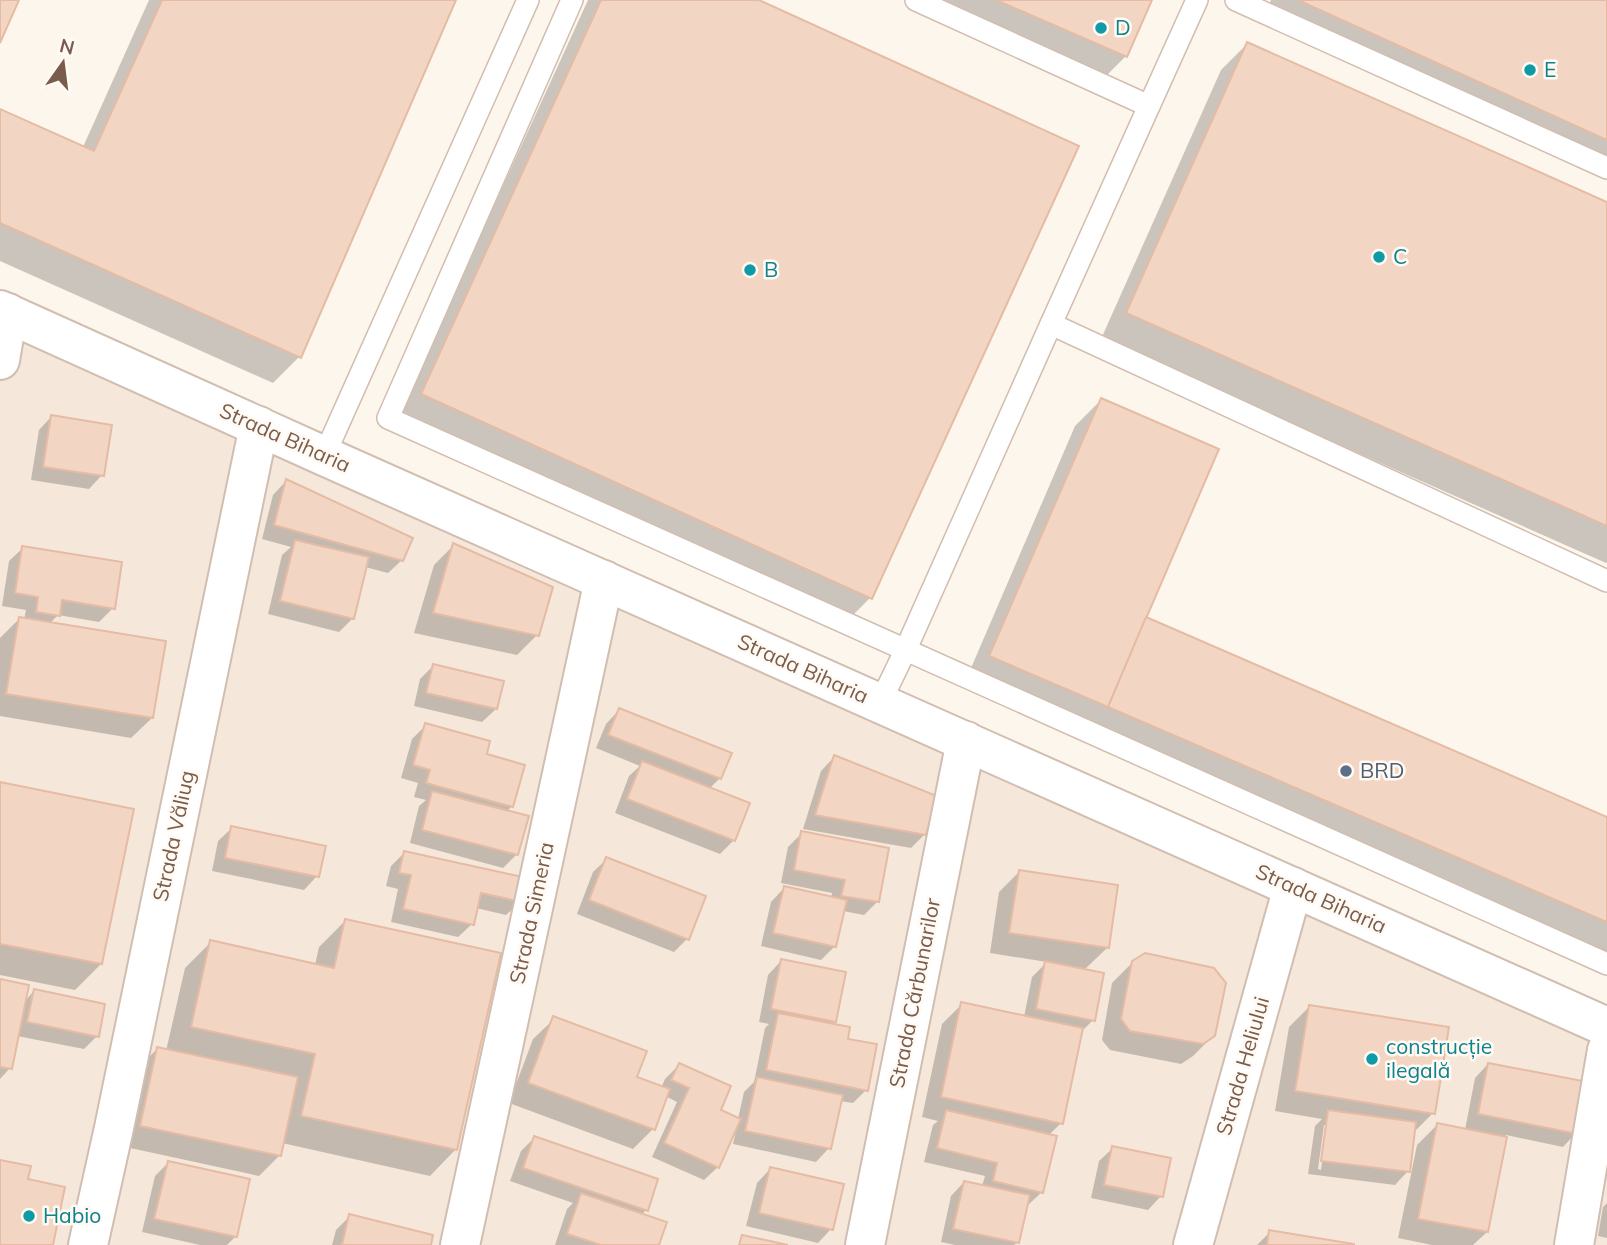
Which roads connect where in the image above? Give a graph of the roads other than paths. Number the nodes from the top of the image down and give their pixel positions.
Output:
1 (528, 0) edge
2 (572, 0) edge
3 (916, 0) edge
4 (1197, 0) edge
5 (1236, 0) edge
6 (1149, 106) junction
7 (1607, 168) edge
8 (4, 312) edge
9 (1051, 324) junction
10 (0, 360) edge
11 (259, 426) junction
12 (324, 456) junction
13 (604, 580) junction
14 (1607, 581) edge
15 (906, 649) junction
16 (880, 703) junction
17 (966, 741) junction
18 (1293, 887) junction
19 (1607, 964) edge
20 (1607, 1027) edge
21 (1607, 1049) edge
22 (88, 1245) edge
23 (460, 1245) edge
24 (865, 1245) edge
25 (1193, 1245) edge
26 (1574, 1245) edge

1 - 12 lane
2 - 15 lane
3 - 6 lane
4 - 6 lane
5 - 7 lane
6 - 9 lane
8 - 10 street
8 - 11 street, Strada Biharia
9 - 14 lane
9 - 15 lane
11 - 12 street, Strada Biharia
11 - 22 street, Strada Văliug
12 - 13 street, Strada Biharia
13 - 16 street, Strada Biharia
13 - 23 street, Strada Simeria
15 - 16 lane
15 - 19 lane
16 - 17 street, Strada Biharia
17 - 18 street, Strada Biharia
17 - 24 street, Strada Cărbunarilor
18 - 20 street, Strada Biharia
18 - 25 street, Strada Heliului
21 - 26 street

